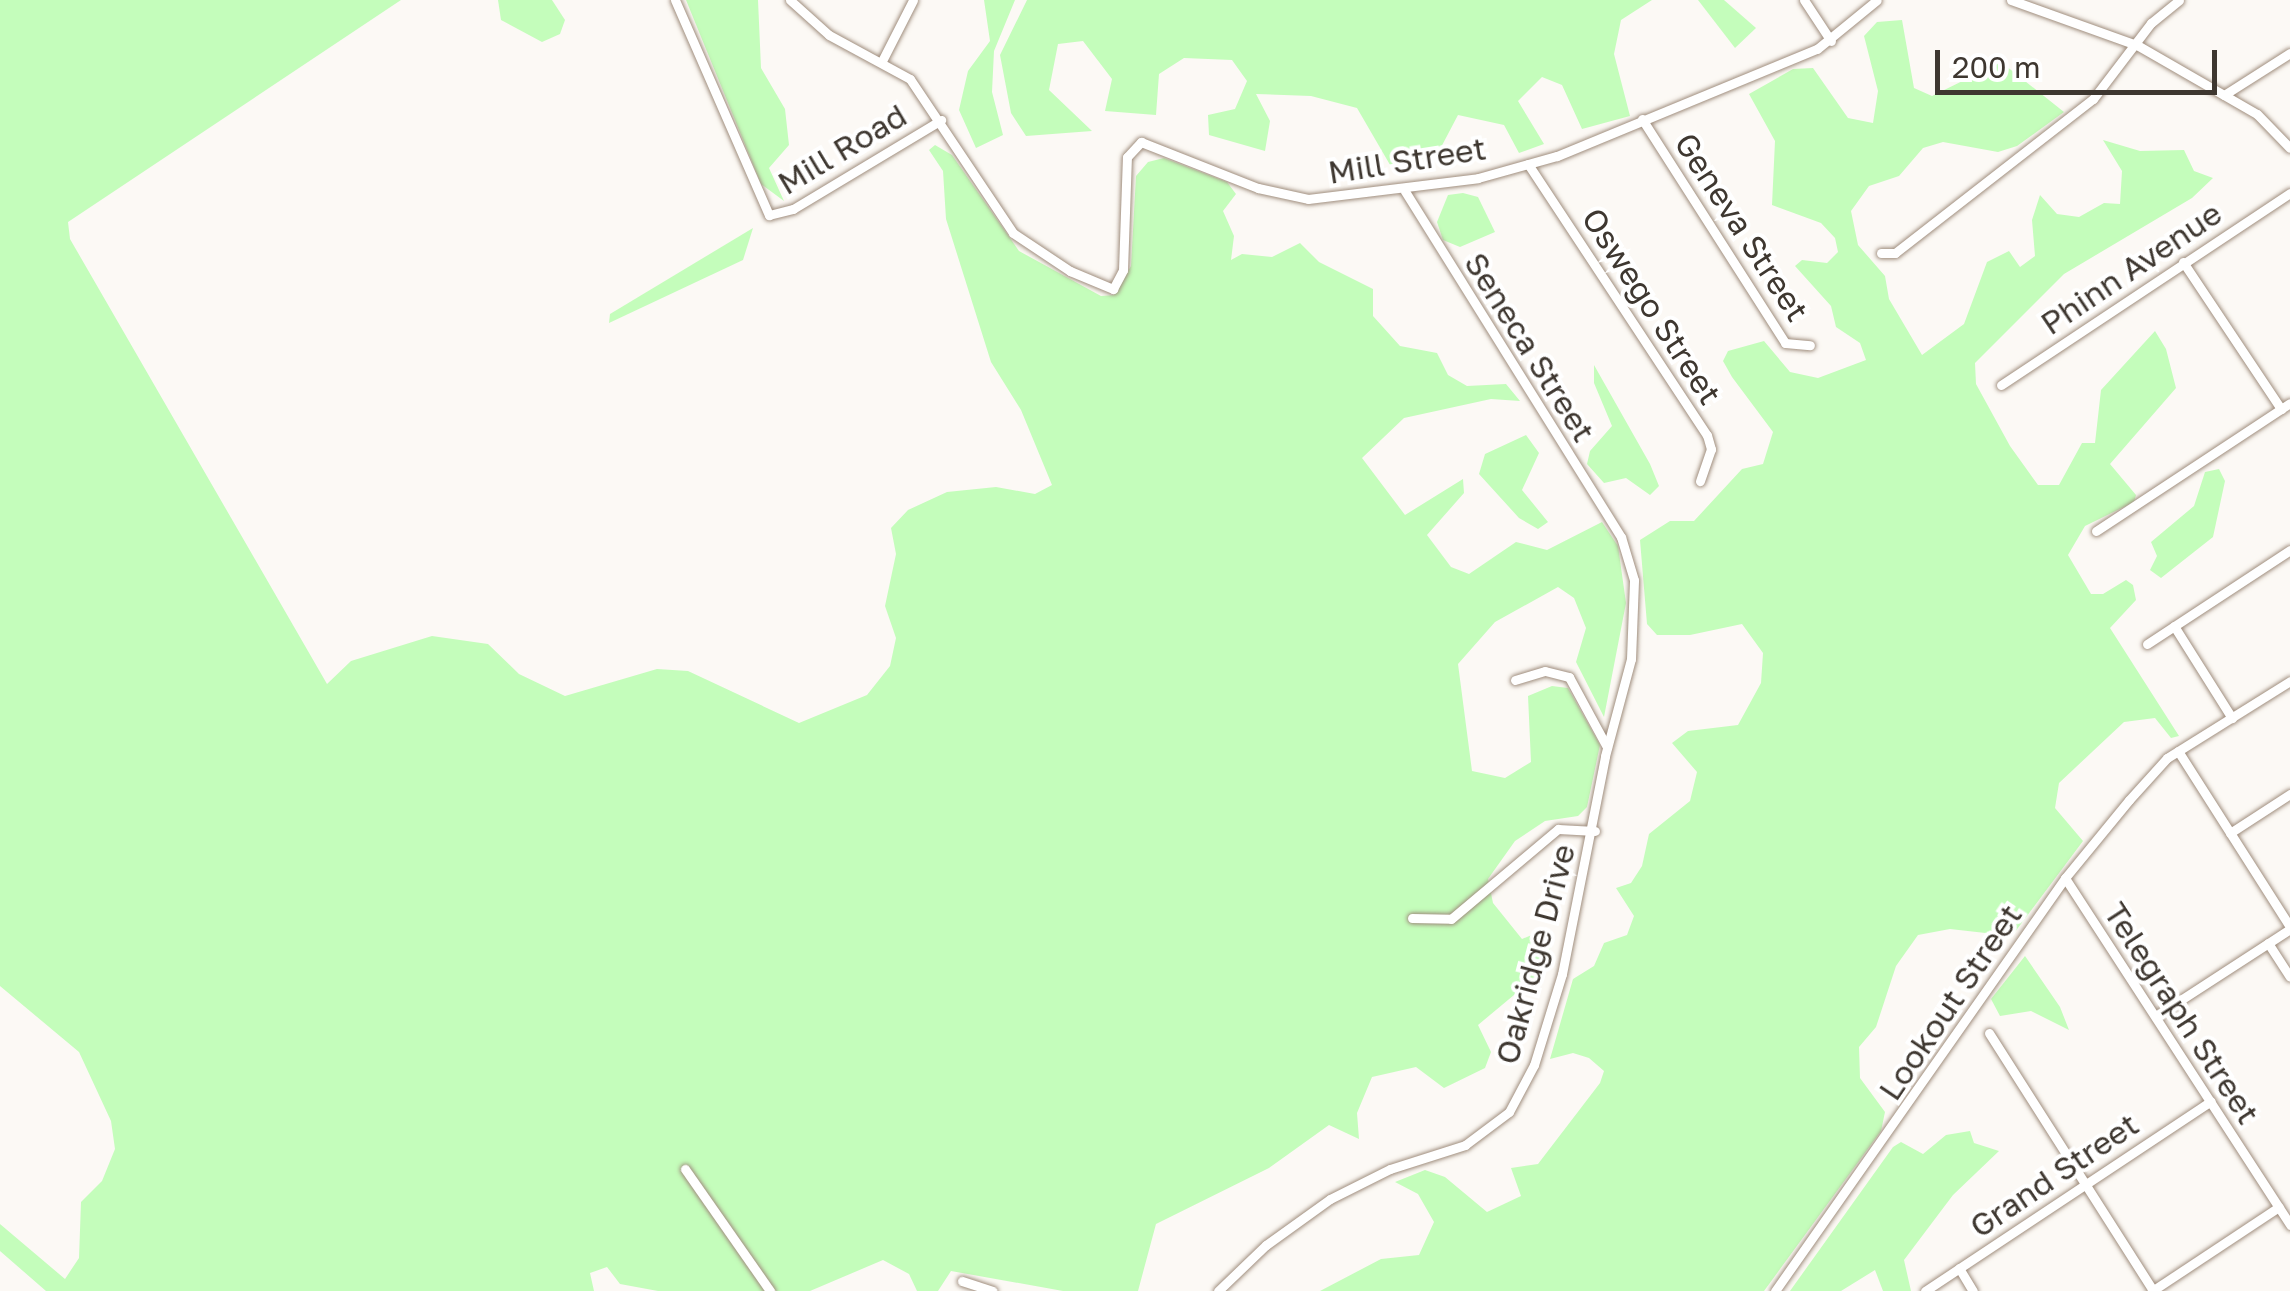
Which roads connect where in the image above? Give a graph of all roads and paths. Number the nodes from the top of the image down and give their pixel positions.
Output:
1 (675, 0) edge
2 (790, 0) edge
3 (913, 0) edge
4 (1804, 0) edge
5 (1877, 0) edge
6 (2011, 0) edge
7 (2179, 0) edge
8 (2046, 4) edge
9 (1830, 41) junction
10 (2137, 45) junction
11 (2290, 53) edge
12 (883, 60) junction
13 (2224, 94) junction
14 (1642, 119) junction
15 (941, 120) junction
16 (2290, 148) edge
17 (1528, 164) junction
18 (1405, 191) junction
19 (2290, 193) edge
20 (1881, 253) dead end
21 (2184, 262) junction
22 (1810, 345) dead end
23 (2001, 385) dead end
24 (2286, 406) edge
25 (1700, 481) dead end
26 (1616, 528) joint
27 (2096, 531) dead end
28 (2290, 550) edge
29 (2174, 626) junction
30 (2147, 644) dead end
31 (1514, 680) dead end
32 (2290, 681) edge
33 (2232, 718) junction
34 (1607, 747) junction
35 (2178, 751) junction
36 (2290, 794) edge
37 (1595, 831) junction
38 (2230, 833) junction
39 (2065, 878) junction
40 (1412, 918) dead end
41 (2290, 928) edge
42 (2268, 943) junction
43 (2290, 977) edge
44 (2156, 1016) junction
45 (1989, 1033) dead end
46 (2211, 1101) junction
47 (685, 1169) dead end
48 (2085, 1184) junction
49 (2278, 1207) junction
50 (2290, 1225) edge
51 (1959, 1268) junction
52 (962, 1281) dead end
53 (770, 1291) edge
54 (992, 1291) edge
55 (1218, 1291) edge
56 (1775, 1291) edge
57 (1925, 1291) edge
58 (1974, 1291) edge
59 (2152, 1291) edge

1 - 15 street, Mill Road
2 - 12 street
3 - 12 street
4 - 9 street
5 - 9 street, Mill Street
6 - 8 street
7 - 10 street
8 - 10 street
9 - 14 street, Mill Street
10 - 13 street
10 - 20 street
11 - 13 street
12 - 15 street
13 - 16 street
14 - 17 street, Mill Street
14 - 22 street, Geneva Street
15 - 18 street, Mill Street
17 - 18 street, Mill Street
17 - 25 street, Oswego Street
18 - 26 street, Seneca Street
19 - 21 street, Phinn Avenue
21 - 23 street, Phinn Avenue
21 - 24 street
24 - 27 street
26 - 34 street, Oakridge Drive
28 - 29 street
29 - 30 street
29 - 33 street
31 - 34 street
32 - 33 street, Lookout Street
33 - 35 street, Lookout Street
34 - 37 street, Oakridge Drive
35 - 38 street
35 - 39 street, Lookout Street
36 - 38 street
37 - 40 street
37 - 55 street, Oakridge Drive
38 - 41 street
39 - 44 street, Telegraph Street
39 - 56 street, Lookout Street
41 - 42 street
42 - 43 street
42 - 44 street
44 - 46 street, Telegraph Street
45 - 48 street
46 - 48 street, Grand Street
46 - 49 street, Telegraph Street
47 - 53 street
48 - 51 street, Grand Street
48 - 59 street
49 - 50 street, Telegraph Street
49 - 59 street
51 - 57 street, Grand Street
51 - 58 street
52 - 54 street

